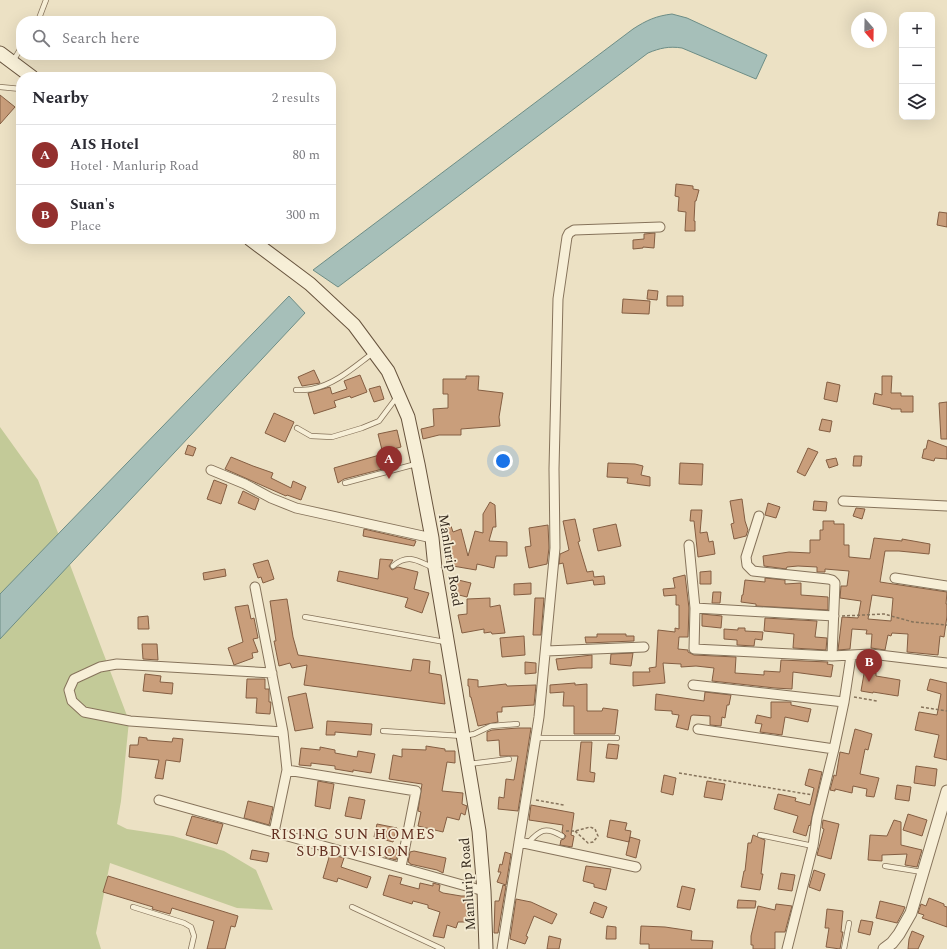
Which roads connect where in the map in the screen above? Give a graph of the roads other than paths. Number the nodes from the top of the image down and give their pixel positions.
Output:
1 (46, 0) edge
2 (40, 16) edge
3 (0, 53) edge
4 (16, 56) edge
5 (12, 62) junction
6 (25, 72) edge
7 (0, 87) edge
8 (16, 90) edge
9 (660, 227) dead end
10 (257, 244) edge
11 (374, 352) junction
12 (296, 390) dead end
13 (399, 394) junction
14 (297, 428) dead end
15 (418, 464) junction
16 (211, 470) dead end
17 (345, 483) dead end
18 (843, 501) dead end
19 (947, 506) edge
20 (759, 516) dead end
21 (432, 538) junction
22 (689, 545) dead end
23 (393, 566) dead end
24 (436, 568) junction
25 (895, 578) dead end
26 (947, 586) edge
27 (255, 587) dead end
28 (695, 608) junction
29 (834, 616) junction
30 (305, 617) dead end
31 (449, 642) junction
32 (644, 647) dead end
33 (546, 651) junction
34 (832, 656) junction
35 (851, 656) junction
36 (947, 663) edge
37 (272, 673) junction
38 (693, 685) dead end
39 (844, 699) junction
40 (517, 724) dead end
41 (698, 729) dead end
42 (383, 731) dead end
43 (283, 732) junction
44 (463, 736) junction
45 (536, 738) junction
46 (617, 738) dead end
47 (834, 749) junction
48 (509, 760) dead end
49 (468, 764) junction
50 (287, 770) junction
51 (947, 790) edge
52 (159, 800) dead end
53 (274, 832) junction
54 (760, 834) dead end
55 (562, 836) dead end
56 (523, 843) junction
57 (813, 846) junction
58 (885, 866) dead end
59 (401, 867) junction
60 (636, 867) dead end
61 (924, 872) junction
62 (484, 891) junction
63 (133, 907) dead end
64 (352, 907) dead end
65 (849, 923) dead end
66 (190, 949) edge
67 (442, 949) edge
68 (486, 949) edge
69 (502, 949) edge
70 (787, 949) edge
71 (844, 949) edge
72 (884, 949) edge

1 - 2 lane
3 - 5 main road
4 - 5 lane
5 - 6 main road
7 - 8 lane
9 - 33 street
10 - 11 main road, Manlurip Road
11 - 12 lane
11 - 13 main road, Manlurip Road
13 - 14 lane
13 - 15 main road, Manlurip Road
15 - 17 lane
15 - 21 main road, Manlurip Road
16 - 21 street
18 - 19 street
20 - 29 street
21 - 24 main road, Manlurip Road
22 - 28 street
23 - 24 lane
24 - 31 main road, Manlurip Road
25 - 26 street
27 - 37 street
28 - 29 street
28 - 34 street
29 - 34 street
30 - 31 lane
31 - 44 main road, Manlurip Road
32 - 33 street
33 - 45 street
34 - 35 street
35 - 36 street
35 - 39 street
37 - 43 street
37 - 43 street
38 - 39 street
39 - 47 street
40 - 44 lane
41 - 47 street
42 - 44 lane
43 - 50 street
44 - 49 main road, Manlurip Road
45 - 46 lane
45 - 56 street
47 - 57 street
48 - 49 lane
49 - 62 main road, Manlurip Road
50 - 53 street
50 - 59 street
51 - 61 street
52 - 53 street
53 - 59 street
54 - 57 lane
55 - 56 lane
56 - 60 street
56 - 69 street
57 - 70 street
58 - 61 lane
59 - 62 street
61 - 72 street
62 - 68 main road, Manlurip Road
63 - 66 lane
64 - 67 lane
65 - 71 lane

